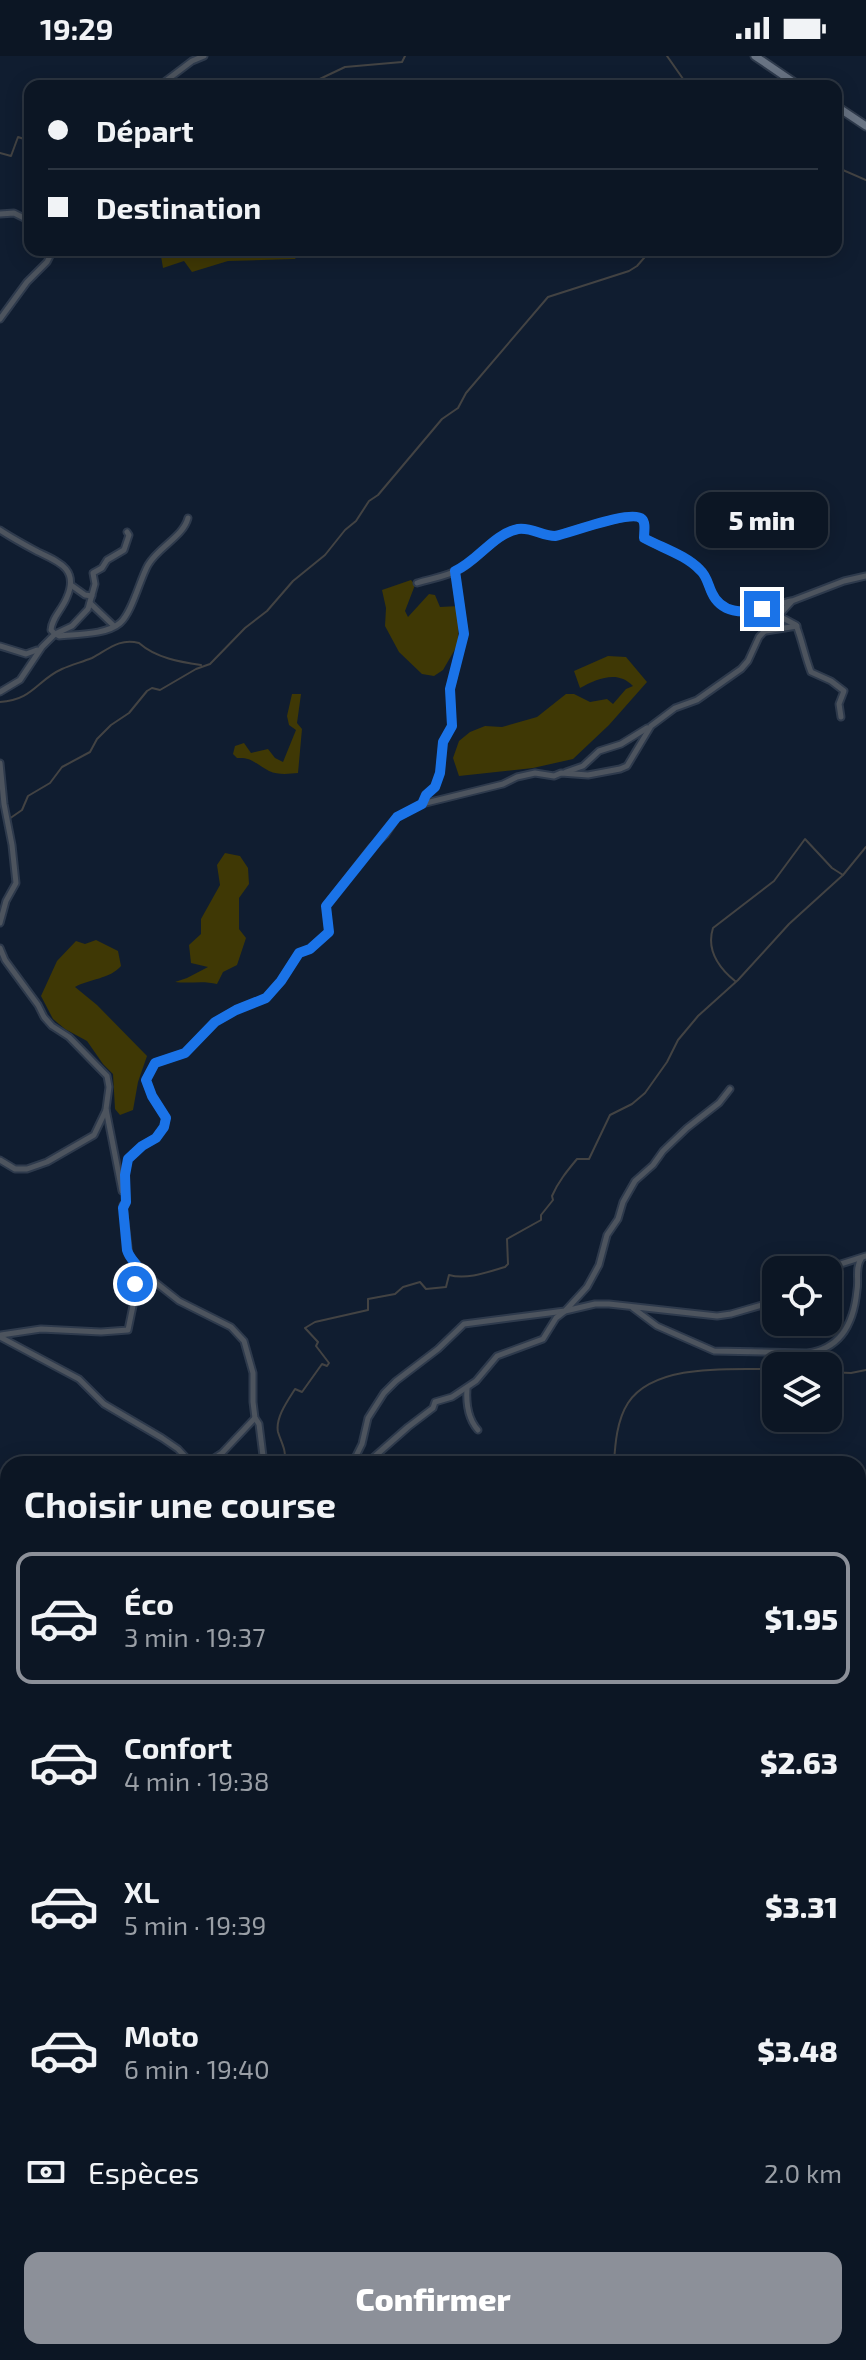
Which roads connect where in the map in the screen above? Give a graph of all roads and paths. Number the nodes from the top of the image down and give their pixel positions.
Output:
1 (204, 56) edge
2 (755, 56) edge
3 (167, 80) edge
4 (790, 80) edge
5 (842, 110) edge
6 (866, 126) edge
7 (0, 214) edge
8 (24, 218) edge
9 (50, 256) edge
10 (0, 319) edge
11 (188, 518) dead end
12 (0, 530) edge
13 (127, 532) dead end
14 (455, 571) junction
15 (866, 576) edge
16 (417, 583) dead end
17 (71, 584) junction
18 (91, 600) junction
19 (792, 601) junction
20 (779, 616) junction
21 (114, 626) junction
22 (797, 626) junction
23 (765, 631) junction
24 (55, 634) junction
25 (0, 646) edge
26 (42, 647) junction
27 (0, 692) edge
28 (841, 717) dead end
29 (651, 726) junction
30 (0, 763) edge
31 (561, 773) junction
32 (422, 804) junction
33 (0, 923) edge
34 (0, 948) edge
35 (730, 1089) dead end
36 (106, 1109) junction
37 (0, 1160) edge
38 (123, 1208) junction
39 (863, 1258) edge
40 (842, 1264) edge
41 (139, 1265) junction
42 (762, 1305) edge
43 (628, 1306) junction
44 (565, 1311) junction
45 (0, 1336) edge
46 (467, 1387) junction
47 (255, 1418) junction
48 (478, 1430) dead end
49 (185, 1456) edge
50 (217, 1456) edge
51 (263, 1456) edge
52 (356, 1456) edge
53 (375, 1456) edge

1 - 3 street
2 - 4 street
5 - 6 street
7 - 8 street
9 - 10 street
11 - 21 street
12 - 17 street
13 - 18 street
14 - 16 street
14 - 19 street
14 - 32 street
15 - 19 street
17 - 18 street
17 - 24 street
18 - 21 street
18 - 24 street
19 - 20 street
20 - 22 street
20 - 23 street
21 - 24 street
22 - 23 street
22 - 28 street
23 - 29 street
24 - 26 street
25 - 26 street
26 - 27 street
29 - 31 street
29 - 31 street
30 - 33 street
31 - 32 street
32 - 38 street
34 - 36 street
35 - 44 street
36 - 37 street
36 - 38 street
38 - 41 street
39 - 40 street
39 - 43 street
41 - 45 street
41 - 47 street
42 - 43 street
43 - 44 street
44 - 46 street
44 - 52 street
45 - 49 street
46 - 48 street
46 - 53 street
47 - 50 street
47 - 51 street

